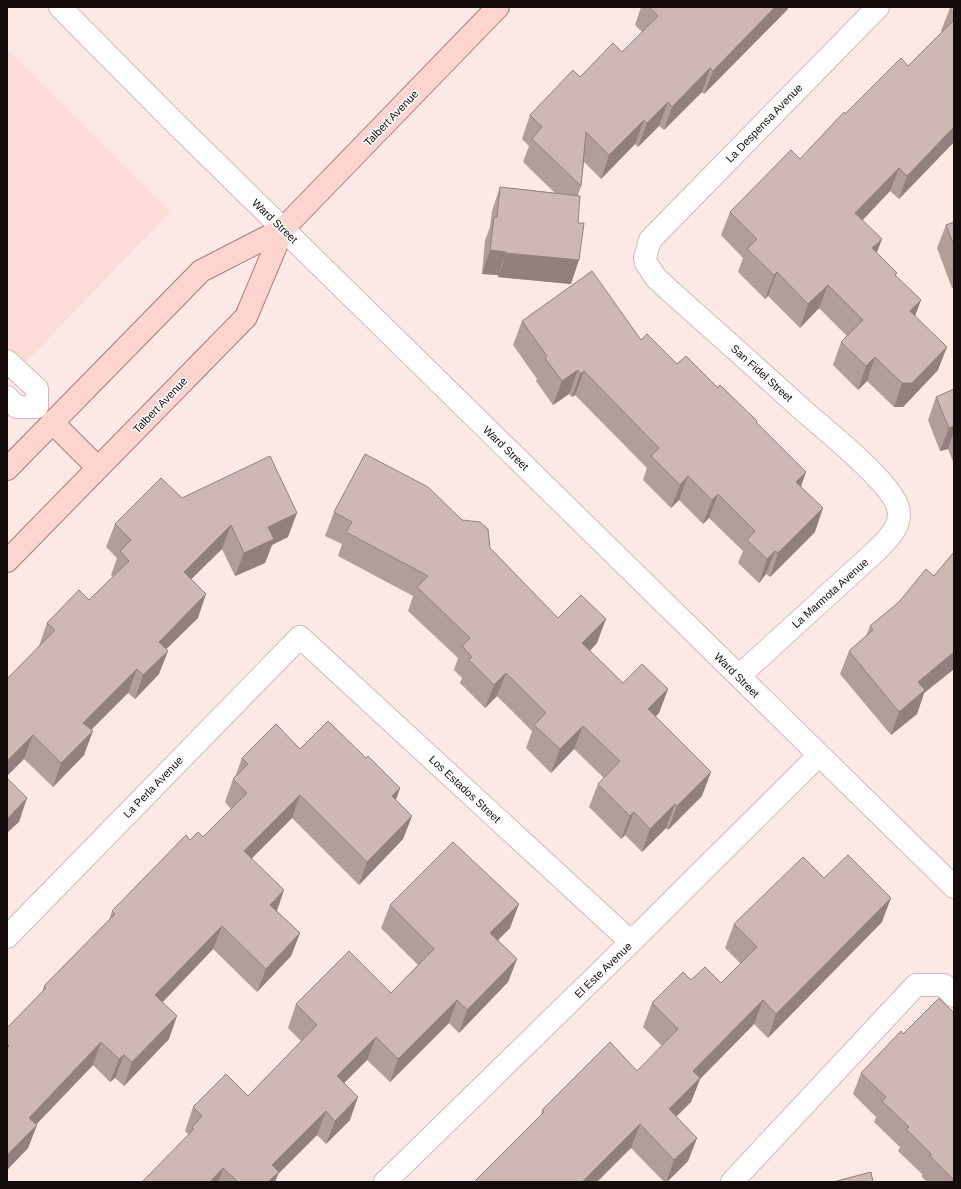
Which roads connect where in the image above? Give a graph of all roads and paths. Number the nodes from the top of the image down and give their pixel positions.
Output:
1 (60, 7) edge
2 (498, 7) edge
3 (878, 7) edge
4 (283, 229) junction
5 (650, 240) joint
6 (7, 361) edge
7 (7, 397) edge
8 (37, 407) junction
9 (52, 422) junction
10 (98, 468) junction
11 (7, 469) edge
12 (895, 499) joint
13 (7, 561) edge
14 (300, 637) joint
15 (739, 676) junction
16 (819, 755) junction
17 (954, 887) edge
18 (7, 937) edge
19 (631, 942) junction
20 (954, 996) edge
21 (385, 1182) edge
22 (732, 1182) edge

1 - 4 street, Ward Street
2 - 4 main road, Talbert Avenue
3 - 5 street, La Despensa Avenue
4 - 9 main road, Talbert Avenue
4 - 10 main road, Talbert Avenue
4 - 15 street, Ward Street
5 - 12 street, San Fidel Street
6 - 8 street
7 - 8 street
8 - 9 street
9 - 10 main road
9 - 11 main road, Talbert Avenue
10 - 13 main road, Talbert Avenue
12 - 15 street, La Marmota Avenue
14 - 18 street, La Perla Avenue
14 - 19 street, Los Estados Street
15 - 16 street, Ward Street
16 - 17 street, Ward Street
16 - 19 street, El Este Avenue
19 - 21 street, El Este Avenue
20 - 22 street

